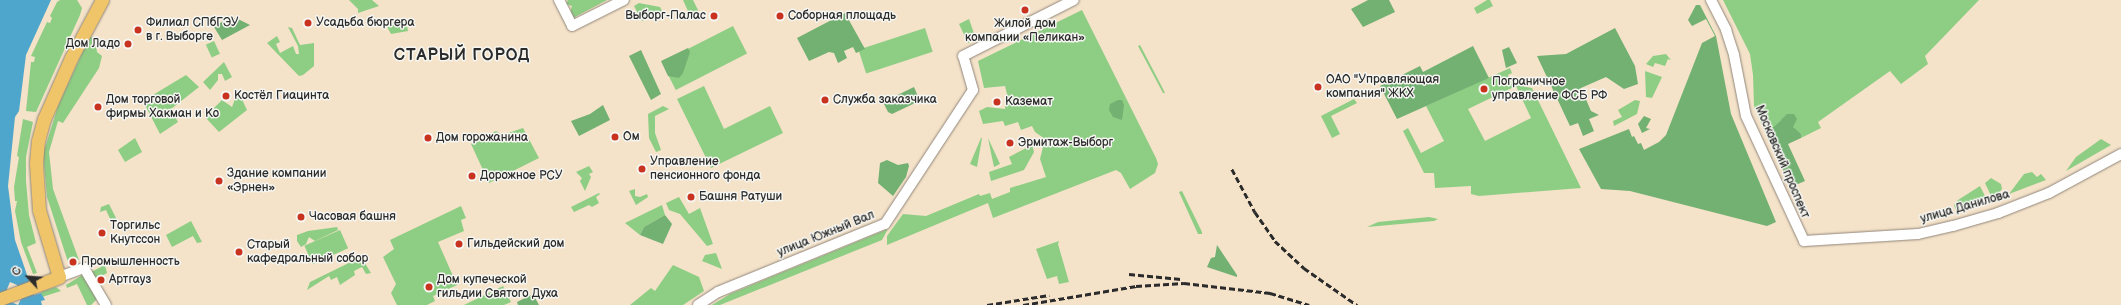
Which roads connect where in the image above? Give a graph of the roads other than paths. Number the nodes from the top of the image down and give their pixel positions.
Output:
1 (88, 0) edge
2 (102, 0) edge
3 (559, 0) edge
4 (1074, 0) edge
5 (1711, 0) edge
6 (620, 1) edge
7 (92, 15) junction
8 (2121, 154) edge
9 (1804, 242) joint
10 (59, 277) junction
11 (0, 300) edge
12 (106, 305) edge
13 (698, 305) edge

1 - 7 main road
2 - 7 main road
3 - 6 street
4 - 13 street, улица Южный Вал
5 - 9 street, Московский проспект
7 - 10 main road
8 - 9 street, улица Данилова
10 - 11 main road
10 - 12 street

